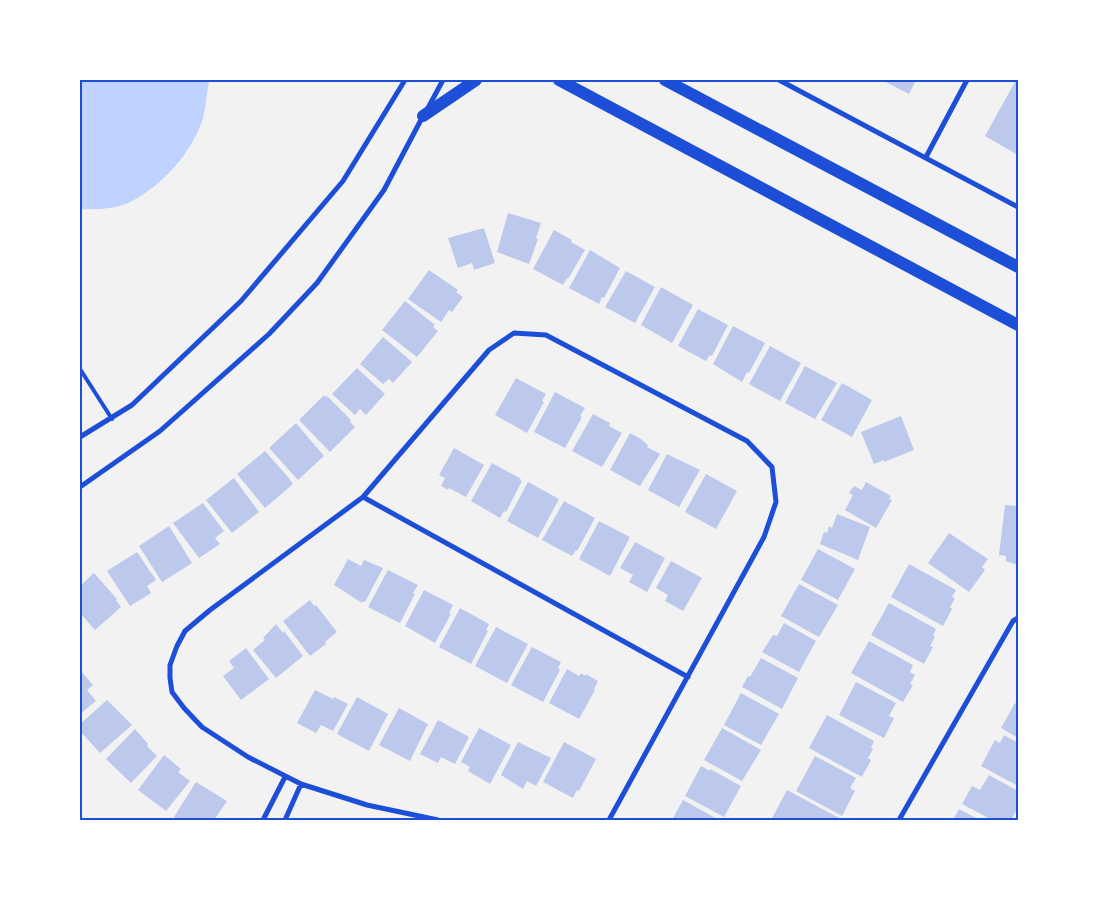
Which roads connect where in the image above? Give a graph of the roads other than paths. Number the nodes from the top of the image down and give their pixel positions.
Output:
1 (405, 80) edge
2 (443, 80) edge
3 (476, 80) edge
4 (559, 80) edge
5 (666, 80) edge
6 (779, 80) edge
7 (967, 80) edge
8 (423, 116) junction
9 (926, 157) junction
10 (1018, 207) edge
11 (1018, 267) edge
12 (1018, 325) edge
13 (80, 368) edge
14 (112, 419) junction
15 (80, 438) edge
16 (80, 486) edge
17 (363, 497) junction
18 (1018, 618) edge
19 (688, 677) junction
20 (285, 777) junction
21 (301, 784) junction
22 (262, 820) edge
23 (285, 820) edge
24 (438, 820) edge
25 (609, 820) edge
26 (899, 820) edge

1 - 14 street
2 - 8 street
3 - 8 main road
4 - 12 main road
5 - 11 main road
6 - 9 street
7 - 9 street
8 - 16 street
9 - 10 street
13 - 14 lane
14 - 15 street
17 - 19 street
17 - 19 street
17 - 20 street
18 - 26 street
19 - 25 street
20 - 21 street
20 - 22 street
21 - 23 street
21 - 24 street

